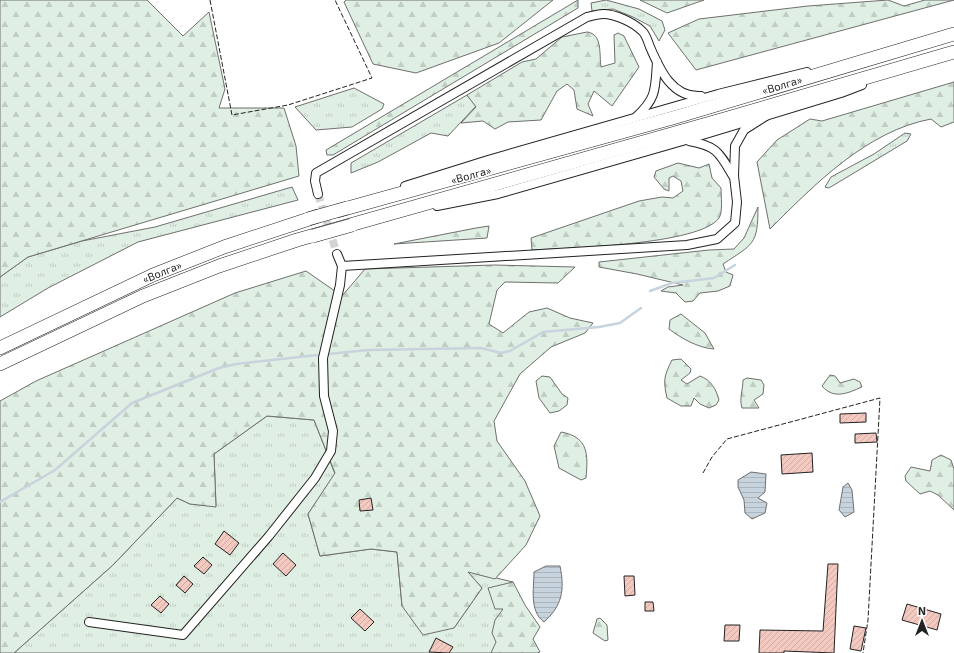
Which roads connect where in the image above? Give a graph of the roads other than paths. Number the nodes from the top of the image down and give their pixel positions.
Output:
1 (954, 34) edge
2 (954, 52) edge
3 (861, 60) junction
4 (657, 62) junction
5 (915, 63) junction
6 (718, 94) junction
7 (766, 116) junction
8 (633, 119) junction
9 (686, 140) junction
10 (734, 176) junction
11 (318, 194) tunnel mouth
12 (402, 212) junction
13 (313, 218) junction
14 (337, 254) tunnel mouth
15 (342, 266) junction
16 (0, 348) edge
17 (0, 364) edge
18 (90, 622) dead end

1 - 3 highway, «Волга»
2 - 5 highway, «Волга»
3 - 6 street
3 - 13 highway, «Волга», bridge
4 - 6 street
4 - 8 street
4 - 11 street
5 - 7 street
5 - 12 highway, «Волга»
6 - 8 street
7 - 9 street
7 - 10 street
8 - 13 street
9 - 10 street
9 - 12 street
10 - 15 street
12 - 17 highway, «Волга»
13 - 16 highway, «Волга»
14 - 15 street
15 - 18 street

